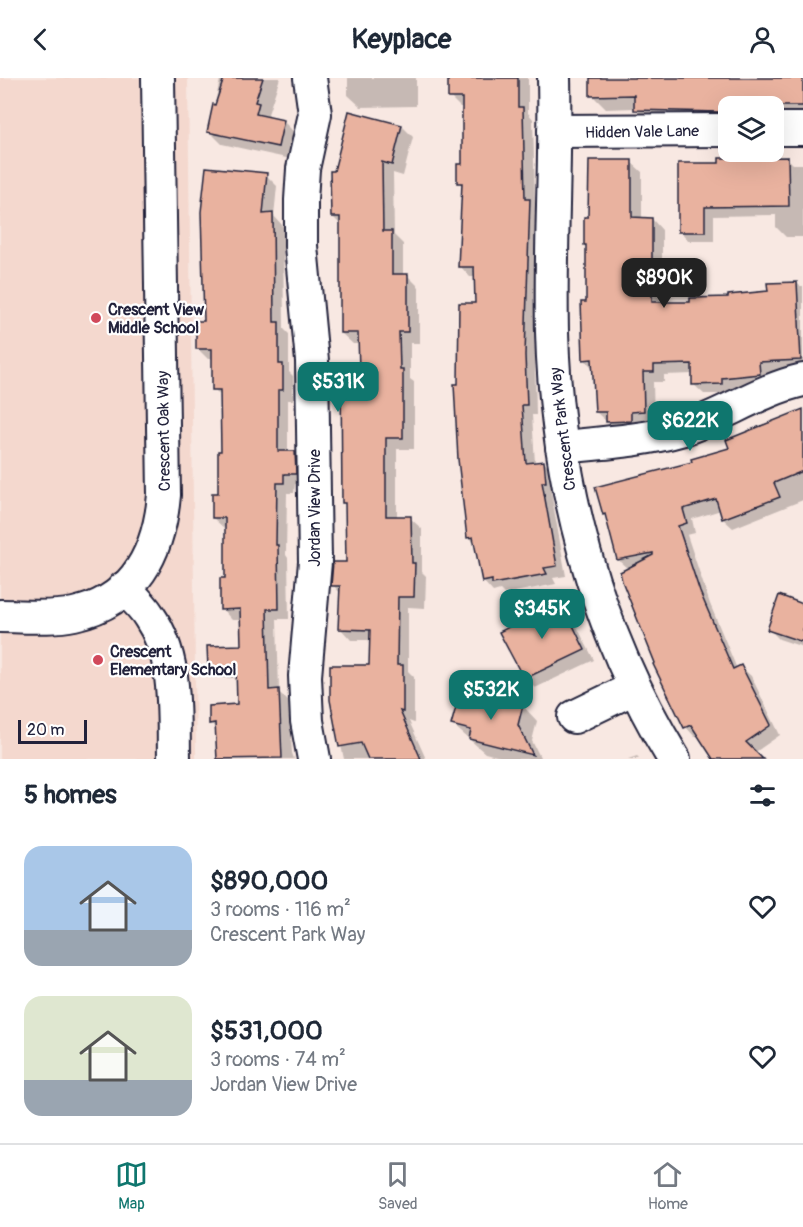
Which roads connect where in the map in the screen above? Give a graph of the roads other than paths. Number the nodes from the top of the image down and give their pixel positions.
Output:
1 (158, 78) edge
2 (310, 78) edge
3 (554, 78) edge
4 (784, 129) edge
5 (803, 129) edge
6 (718, 130) edge
7 (554, 131) junction
8 (803, 380) edge
9 (562, 447) junction
10 (124, 588) junction
11 (0, 616) edge
12 (634, 688) junction
13 (574, 717) dead end
14 (174, 759) edge
15 (314, 759) edge
16 (674, 759) edge

1 - 10 street, Crescent Oak Way
2 - 15 street, Jordan View Drive
3 - 7 street, Crescent Park Way
4 - 5 street
6 - 7 street, Hidden Vale Lane
7 - 9 street, Crescent Park Way
8 - 9 street
9 - 12 street, Crescent Park Way
10 - 11 street, Crescent Oak Way
10 - 14 street
12 - 13 street
12 - 16 street, Crescent Park Way

